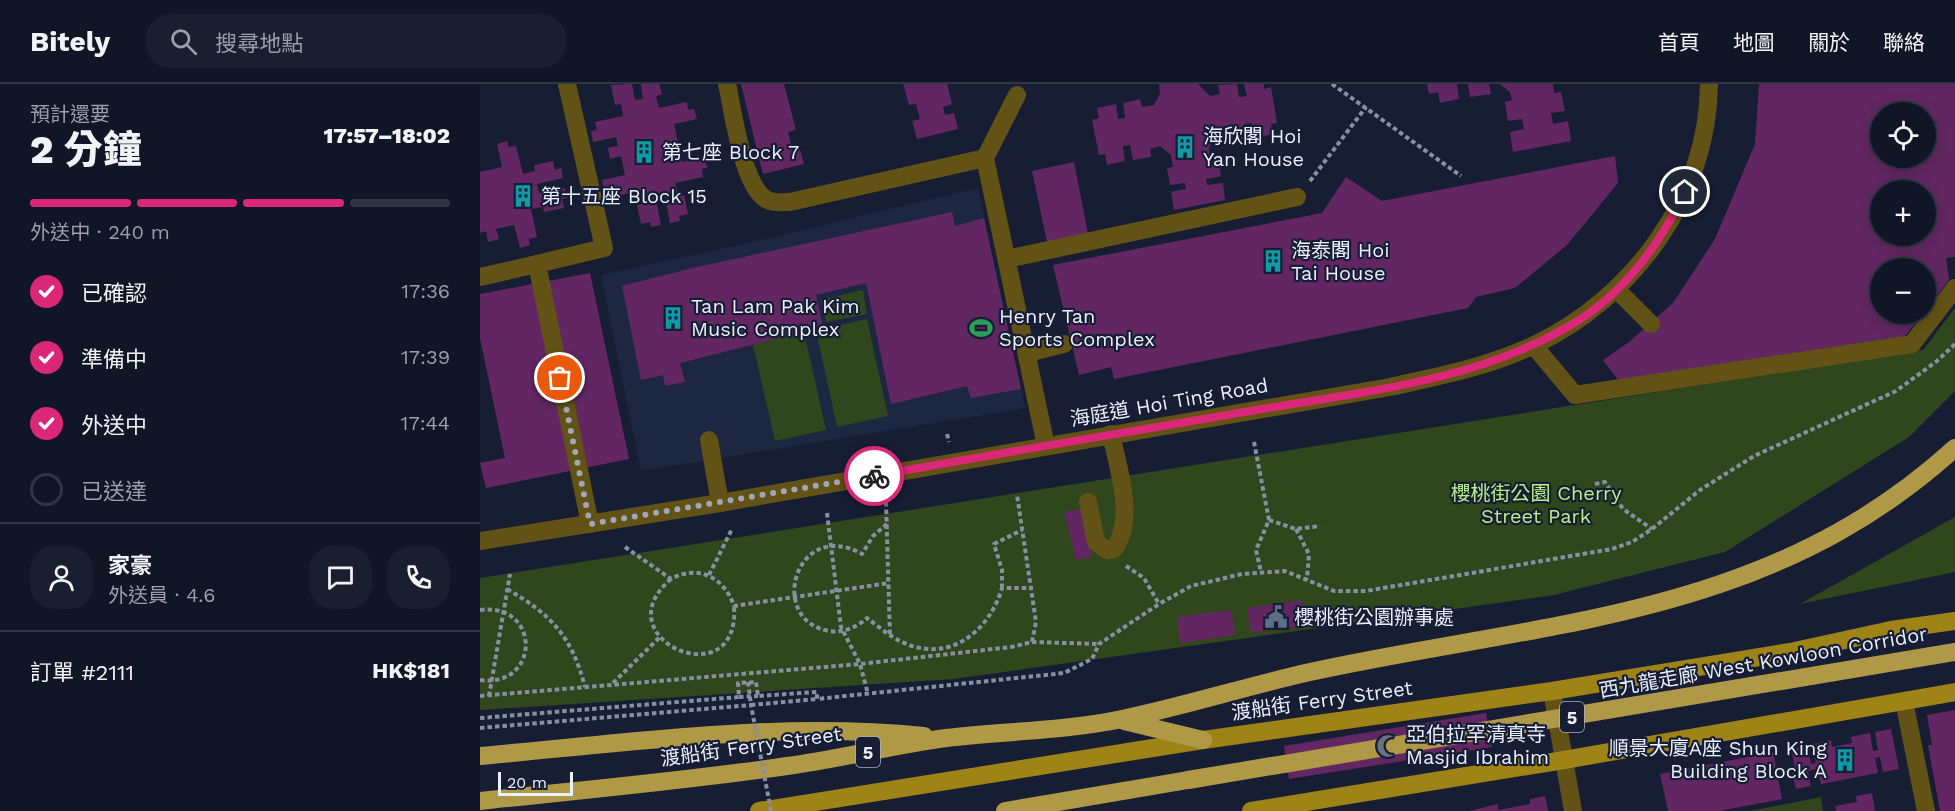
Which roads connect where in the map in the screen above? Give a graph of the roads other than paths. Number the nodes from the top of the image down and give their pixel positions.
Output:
1 (567, 84) edge
2 (727, 84) edge
3 (1709, 84) edge
4 (1017, 95) dead end
5 (985, 158) junction
6 (1297, 197) road end
7 (1007, 259) junction
8 (537, 264) junction
9 (480, 277) edge
10 (1955, 288) edge
11 (1617, 290) junction
12 (1651, 324) dead end
13 (1064, 344) dead end
14 (1534, 346) junction
15 (1027, 353) junction
16 (1111, 434) junction
17 (709, 440) dead end
18 (1046, 446) junction
19 (1955, 448) edge
20 (1088, 502) dead end
21 (720, 503) junction
22 (590, 524) junction
23 (480, 541) edge
24 (1955, 609) edge
25 (1955, 621) edge
26 (1891, 630) junction
27 (1955, 652) edge
28 (1552, 691) junction
29 (1955, 692) edge
30 (1905, 701) junction
31 (1120, 720) junction
32 (947, 738) junction
33 (1203, 740) junction
34 (480, 756) edge
35 (1564, 760) junction
36 (480, 801) edge
37 (759, 811) edge
38 (1005, 811) edge
39 (1251, 811) edge
40 (1573, 811) edge
41 (1926, 811) edge

1 - 8 street
2 - 5 street
3 - 11 street, 海庭道 Hoi Ting Road
4 - 5 street
5 - 7 street
6 - 7 street
7 - 15 street
8 - 9 street
8 - 22 street
10 - 14 street
11 - 12 street
11 - 14 street, 海庭道 Hoi Ting Road
13 - 15 street
14 - 16 street, 海庭道 Hoi Ting Road
15 - 18 street
16 - 18 street, 海庭道 Hoi Ting Road
16 - 20 street
17 - 21 street
18 - 21 street, 海庭道 Hoi Ting Road
19 - 31 highway, 渡船街 Ferry Street / 5
21 - 22 street, 海庭道 Hoi Ting Road
22 - 23 street, 海庭道 Hoi Ting Road
24 - 26 main road
25 - 26 main road
26 - 28 main road, 渡船街 Ferry Street
27 - 38 highway, 西九龍走廊 West Kowloon Corridor / 5, bridge
28 - 33 main road, 渡船街 Ferry Street
28 - 35 street
29 - 30 main road
30 - 35 main road
30 - 41 street
31 - 32 highway, 渡船街 Ferry Street / 5
31 - 33 highway
32 - 34 highway
32 - 36 highway, 渡船街 Ferry Street / 5
33 - 37 main road, 渡船街 Ferry Street
35 - 39 main road
35 - 40 street

